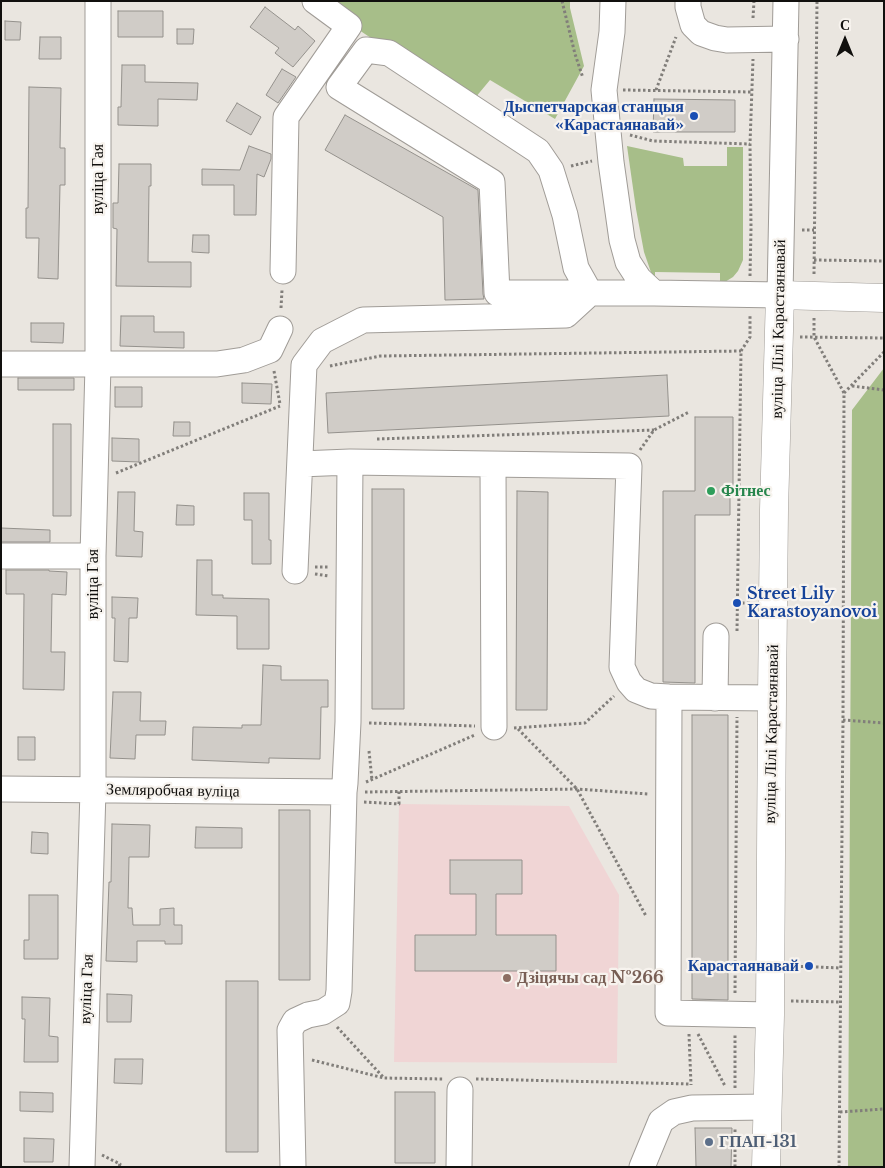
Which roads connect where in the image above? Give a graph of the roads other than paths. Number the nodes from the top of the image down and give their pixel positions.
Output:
1 (98, 1) edge
2 (315, 1) edge
3 (613, 1) edge
4 (786, 1) edge
5 (688, 4) edge
6 (786, 39) junction
7 (283, 271) road end
8 (590, 293) junction
9 (654, 293) junction
10 (780, 295) junction
11 (884, 298) edge
12 (280, 329) road end
13 (1, 364) edge
14 (98, 365) junction
15 (350, 462) junction
16 (300, 464) junction
17 (493, 465) junction
18 (1, 556) edge
19 (93, 556) junction
20 (295, 571) road end
21 (726, 634) road end
22 (669, 697) junction
23 (726, 698) junction
24 (772, 698) junction
25 (506, 728) road end
26 (1, 789) edge
27 (93, 790) junction
28 (344, 796) junction
29 (770, 1007) junction
30 (460, 1085) road end
31 (767, 1107) junction
32 (88, 1159) edge
33 (292, 1167) edge
34 (459, 1167) edge
35 (642, 1167) edge
36 (766, 1167) edge

1 - 14 street, вуліца Гая
2 - 7 street
3 - 9 street
4 - 6 street, вуліца Лілі Карастаянавай
5 - 6 street
6 - 10 street, вуліца Лілі Карастаянавай
8 - 8 street
8 - 9 street
8 - 16 street
9 - 10 street
10 - 11 main road
10 - 24 main road, вуліца Лілі Карастаянавай
12 - 14 street
13 - 14 street
14 - 19 street, вуліца Гая
15 - 16 street
15 - 17 street
15 - 28 street
16 - 20 street
17 - 22 street
17 - 25 street
18 - 19 street
19 - 27 street, вуліца Гая
21 - 23 street
22 - 23 street
22 - 29 street
23 - 24 street
24 - 29 main road, вуліца Лілі Карастаянавай
26 - 27 street, Земляробчая вуліца
27 - 28 street, Земляробчая вуліца
27 - 32 street, вуліца Гая
28 - 33 street
29 - 31 main road, вуліца Лілі Карастаянавай
30 - 34 street
31 - 35 street
31 - 36 main road, вуліца Лілі Карастаянавай

